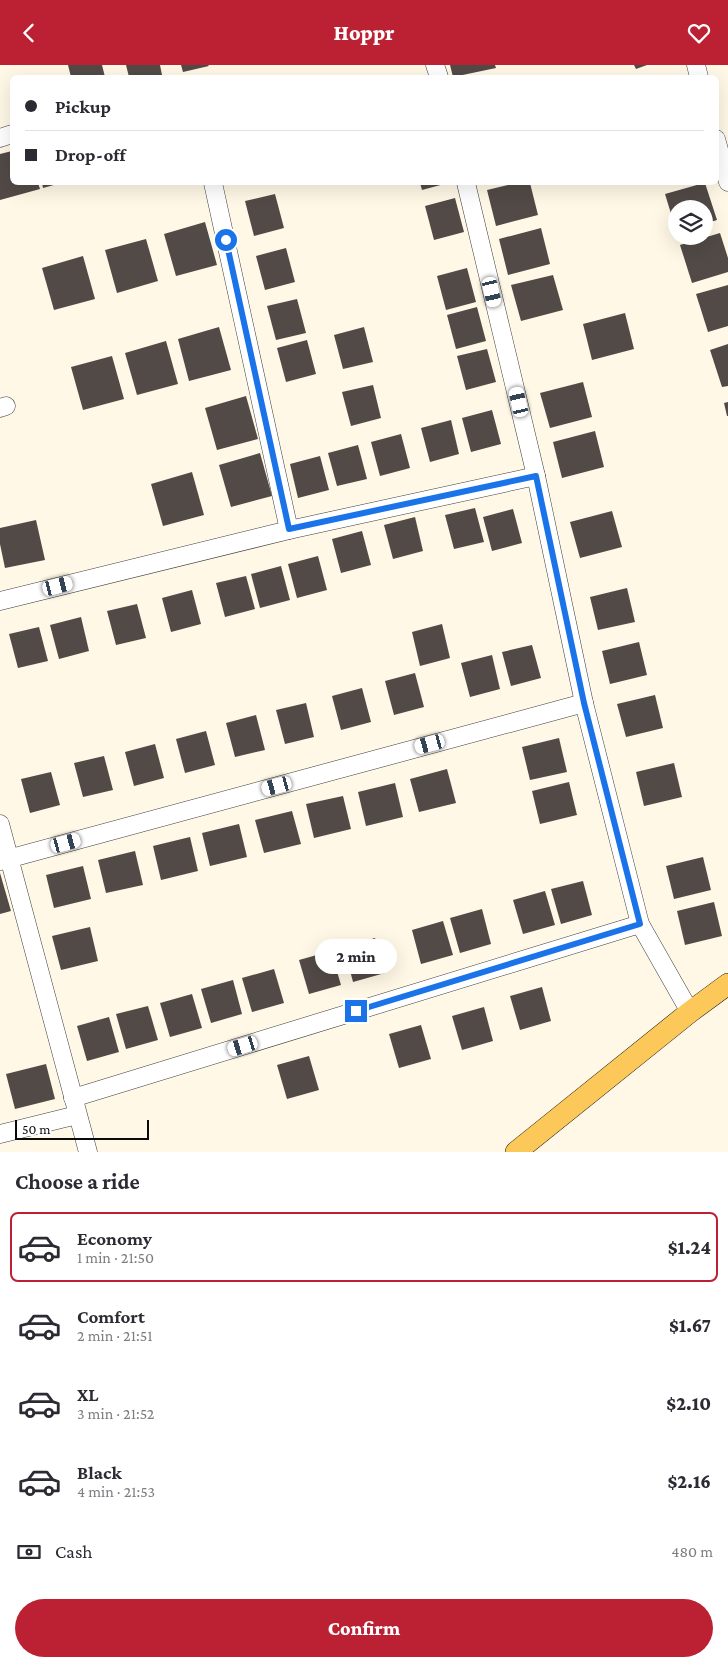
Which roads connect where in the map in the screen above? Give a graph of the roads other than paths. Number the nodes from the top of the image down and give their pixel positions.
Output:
1 (719, 150) edge
2 (728, 182) edge
3 (213, 185) edge
4 (466, 185) edge
5 (536, 476) junction
6 (289, 529) junction
7 (0, 601) edge
8 (584, 703) junction
9 (0, 825) edge
10 (4, 859) edge
11 (640, 924) junction
12 (728, 984) edge
13 (690, 1012) junction
14 (75, 1106) junction
15 (0, 1134) edge
16 (88, 1152) edge
17 (516, 1152) edge

1 - 2 street
3 - 6 street
4 - 5 street
5 - 6 street
5 - 8 street
6 - 7 street
8 - 10 street
8 - 11 street
9 - 10 street
10 - 14 street
11 - 13 street
11 - 14 street
12 - 13 main road
13 - 17 main road
14 - 15 street
14 - 16 street

